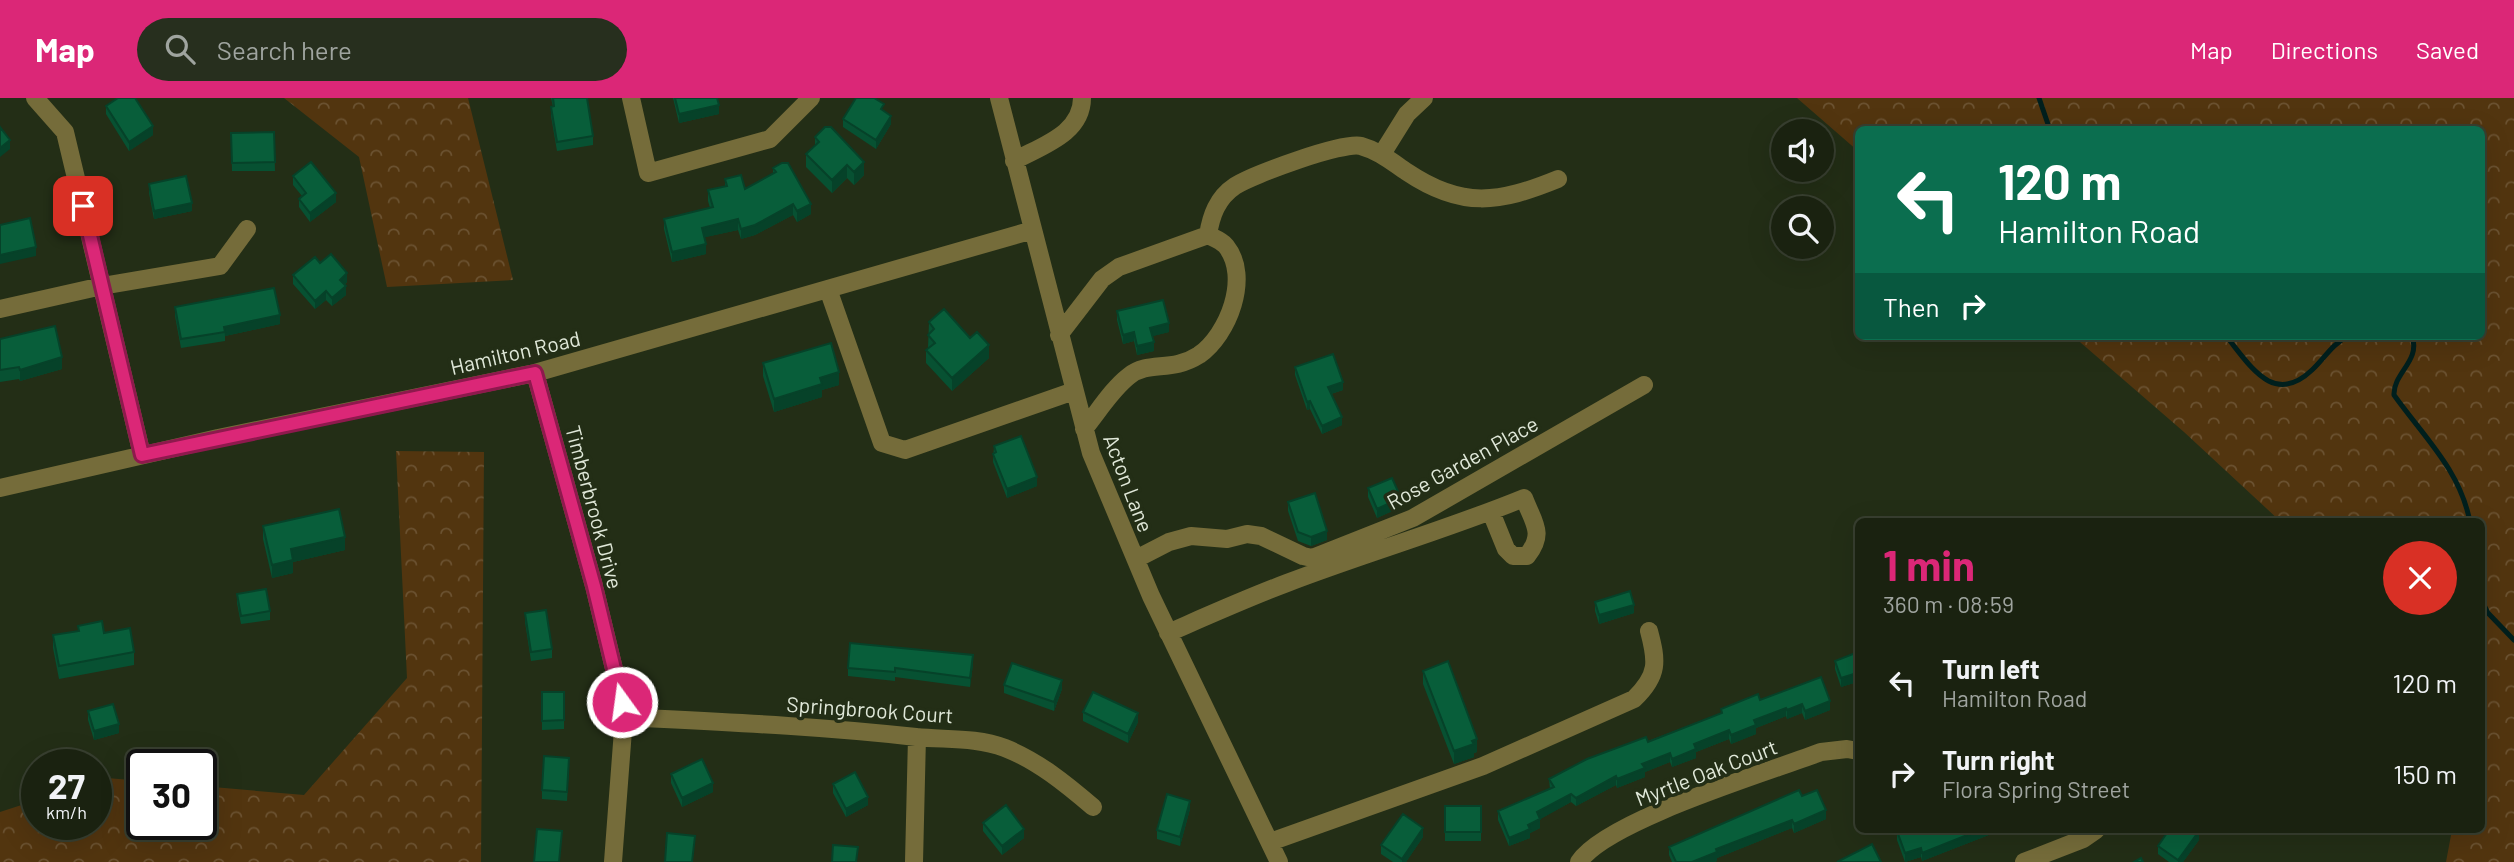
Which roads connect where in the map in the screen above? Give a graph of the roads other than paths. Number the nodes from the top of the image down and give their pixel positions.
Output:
1 (34, 98) edge
2 (631, 98) edge
3 (811, 98) edge
4 (999, 98) edge
5 (1082, 98) edge
6 (1424, 98) edge
7 (1382, 154) junction
8 (1014, 161) junction
9 (1558, 179) dead end
10 (247, 229) dead end
11 (1033, 230) junction
12 (1208, 236) junction
13 (102, 286) junction
14 (828, 289) junction
15 (0, 309) edge
16 (1059, 335) junction
17 (535, 373) junction
18 (1644, 385) dead end
19 (1074, 391) junction
20 (1084, 429) junction
21 (142, 455) junction
22 (0, 488) edge
23 (1491, 512) dead end
24 (1136, 559) junction
25 (1649, 631) dead end
26 (1168, 633) junction
27 (624, 717) junction
28 (917, 737) junction
29 (1855, 750) edge
30 (1093, 807) dead end
31 (2092, 833) edge
32 (1270, 842) junction
33 (613, 862) edge
34 (914, 862) edge
35 (1279, 862) edge
36 (1579, 862) edge
37 (2024, 862) edge

1 - 13 street
2 - 3 street
4 - 8 street, Acton Lane
5 - 8 street
6 - 7 street
7 - 9 street
7 - 12 street
8 - 11 street, Acton Lane
10 - 13 street
11 - 14 street, Hamilton Road
11 - 16 street, Acton Lane
12 - 16 street
12 - 20 street
13 - 15 street
13 - 21 street
14 - 17 street, Hamilton Road
14 - 19 street
16 - 19 street, Acton Lane
17 - 21 street, Hamilton Road
17 - 27 street, Timberbrook Drive
18 - 24 street, Rose Garden Place
19 - 20 street, Acton Lane
20 - 24 street, Acton Lane
21 - 22 street, Hamilton Road
23 - 26 street
24 - 26 street, Acton Lane
25 - 32 street
26 - 32 street, Acton Lane
27 - 28 street, Springbrook Court
27 - 33 street, Timberbrook Drive
28 - 30 street, Springbrook Court
28 - 34 street
29 - 36 street, Myrtle Oak Court
31 - 37 street
32 - 35 street, Acton Lane

